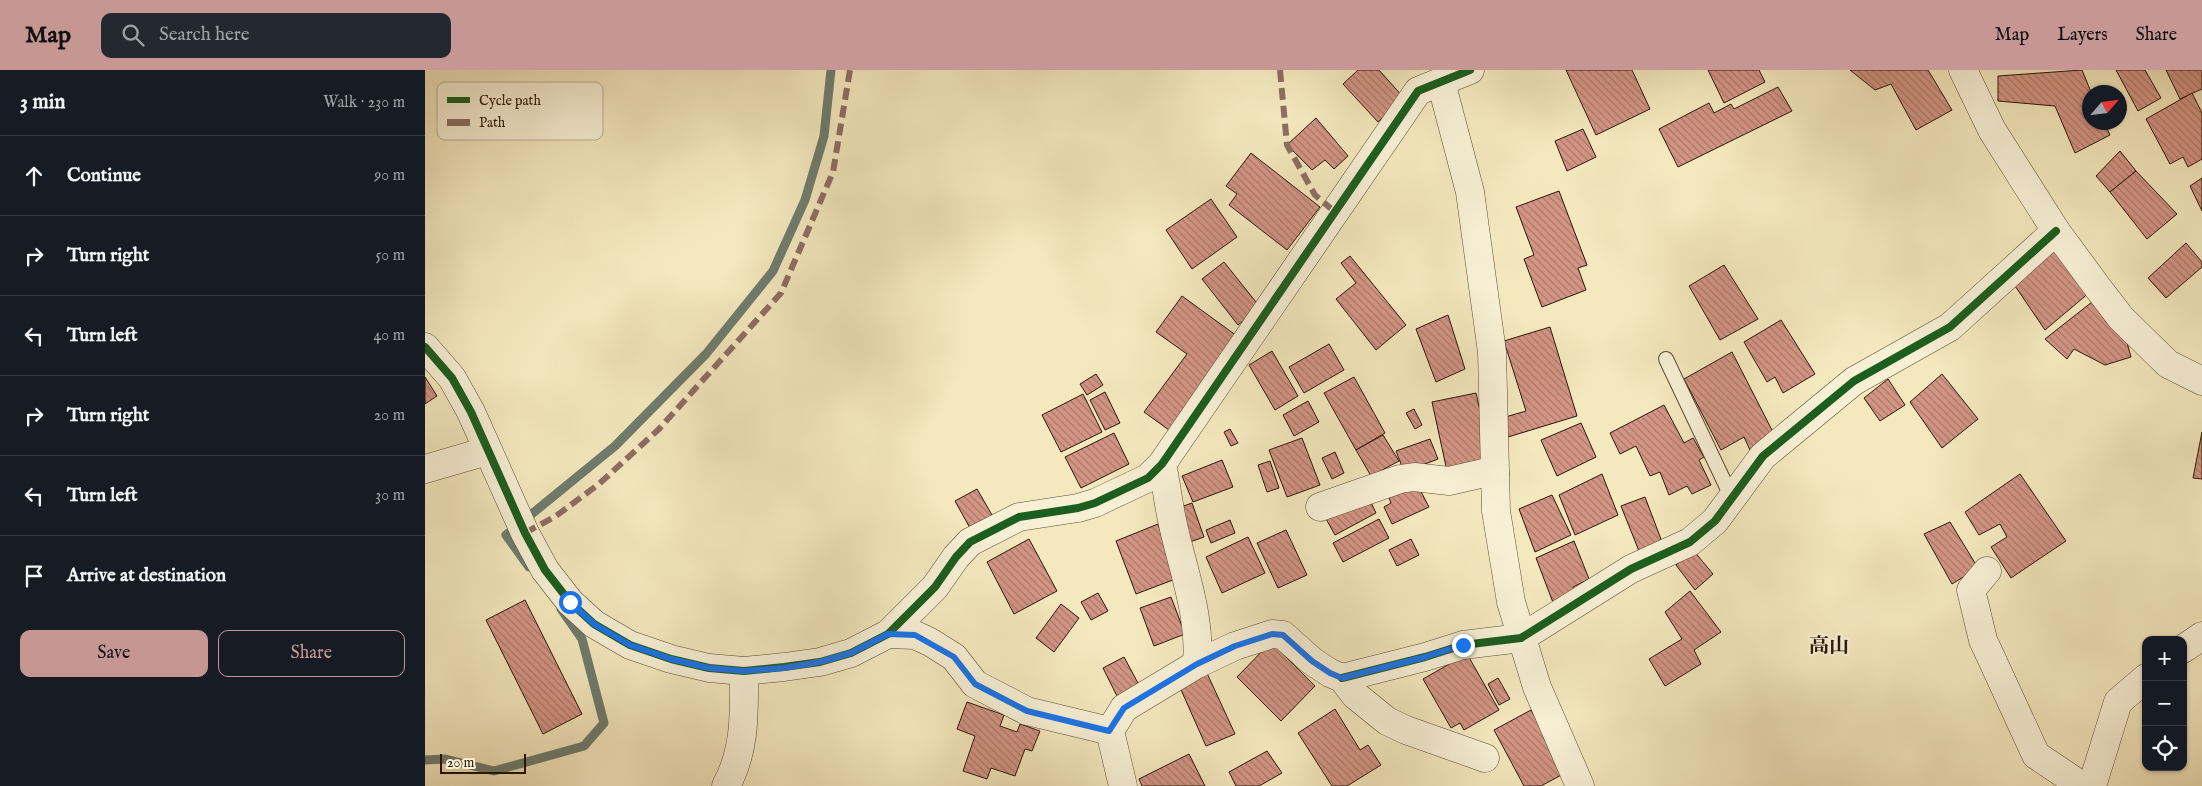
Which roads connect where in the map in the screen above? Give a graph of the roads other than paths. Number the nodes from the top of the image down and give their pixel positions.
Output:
1 (1471, 70) edge
2 (1963, 70) edge
3 (1441, 82) junction
4 (2056, 231) junction
5 (425, 347) edge
6 (1665, 360) dead end
7 (2202, 382) edge
8 (487, 450) junction
9 (1162, 464) junction
10 (425, 468) edge
11 (1495, 474) junction
12 (1732, 498) junction
13 (1321, 507) dead end
14 (1987, 572) dead end
15 (888, 634) junction
16 (2202, 636) edge
17 (1521, 638) junction
18 (2187, 646) edge
19 (1197, 664) junction
20 (744, 671) junction
21 (1342, 678) junction
22 (2142, 681) edge
23 (1109, 731) junction
24 (1485, 758) dead end
25 (732, 783) edge
26 (1120, 785) edge
27 (1580, 786) edge
28 (2081, 786) edge
29 (2092, 786) edge

1 - 3 street
2 - 4 street
3 - 9 street
3 - 11 street
4 - 7 street
4 - 12 street
5 - 8 street
6 - 12 lane
8 - 10 street
8 - 20 street
9 - 15 street
9 - 19 street
11 - 13 street
11 - 17 street
12 - 17 street
14 - 28 street
15 - 20 street
15 - 23 street
16 - 18 street
17 - 21 street
17 - 27 street
19 - 21 street
19 - 23 street
20 - 25 street
21 - 24 street
22 - 29 street
23 - 26 street

